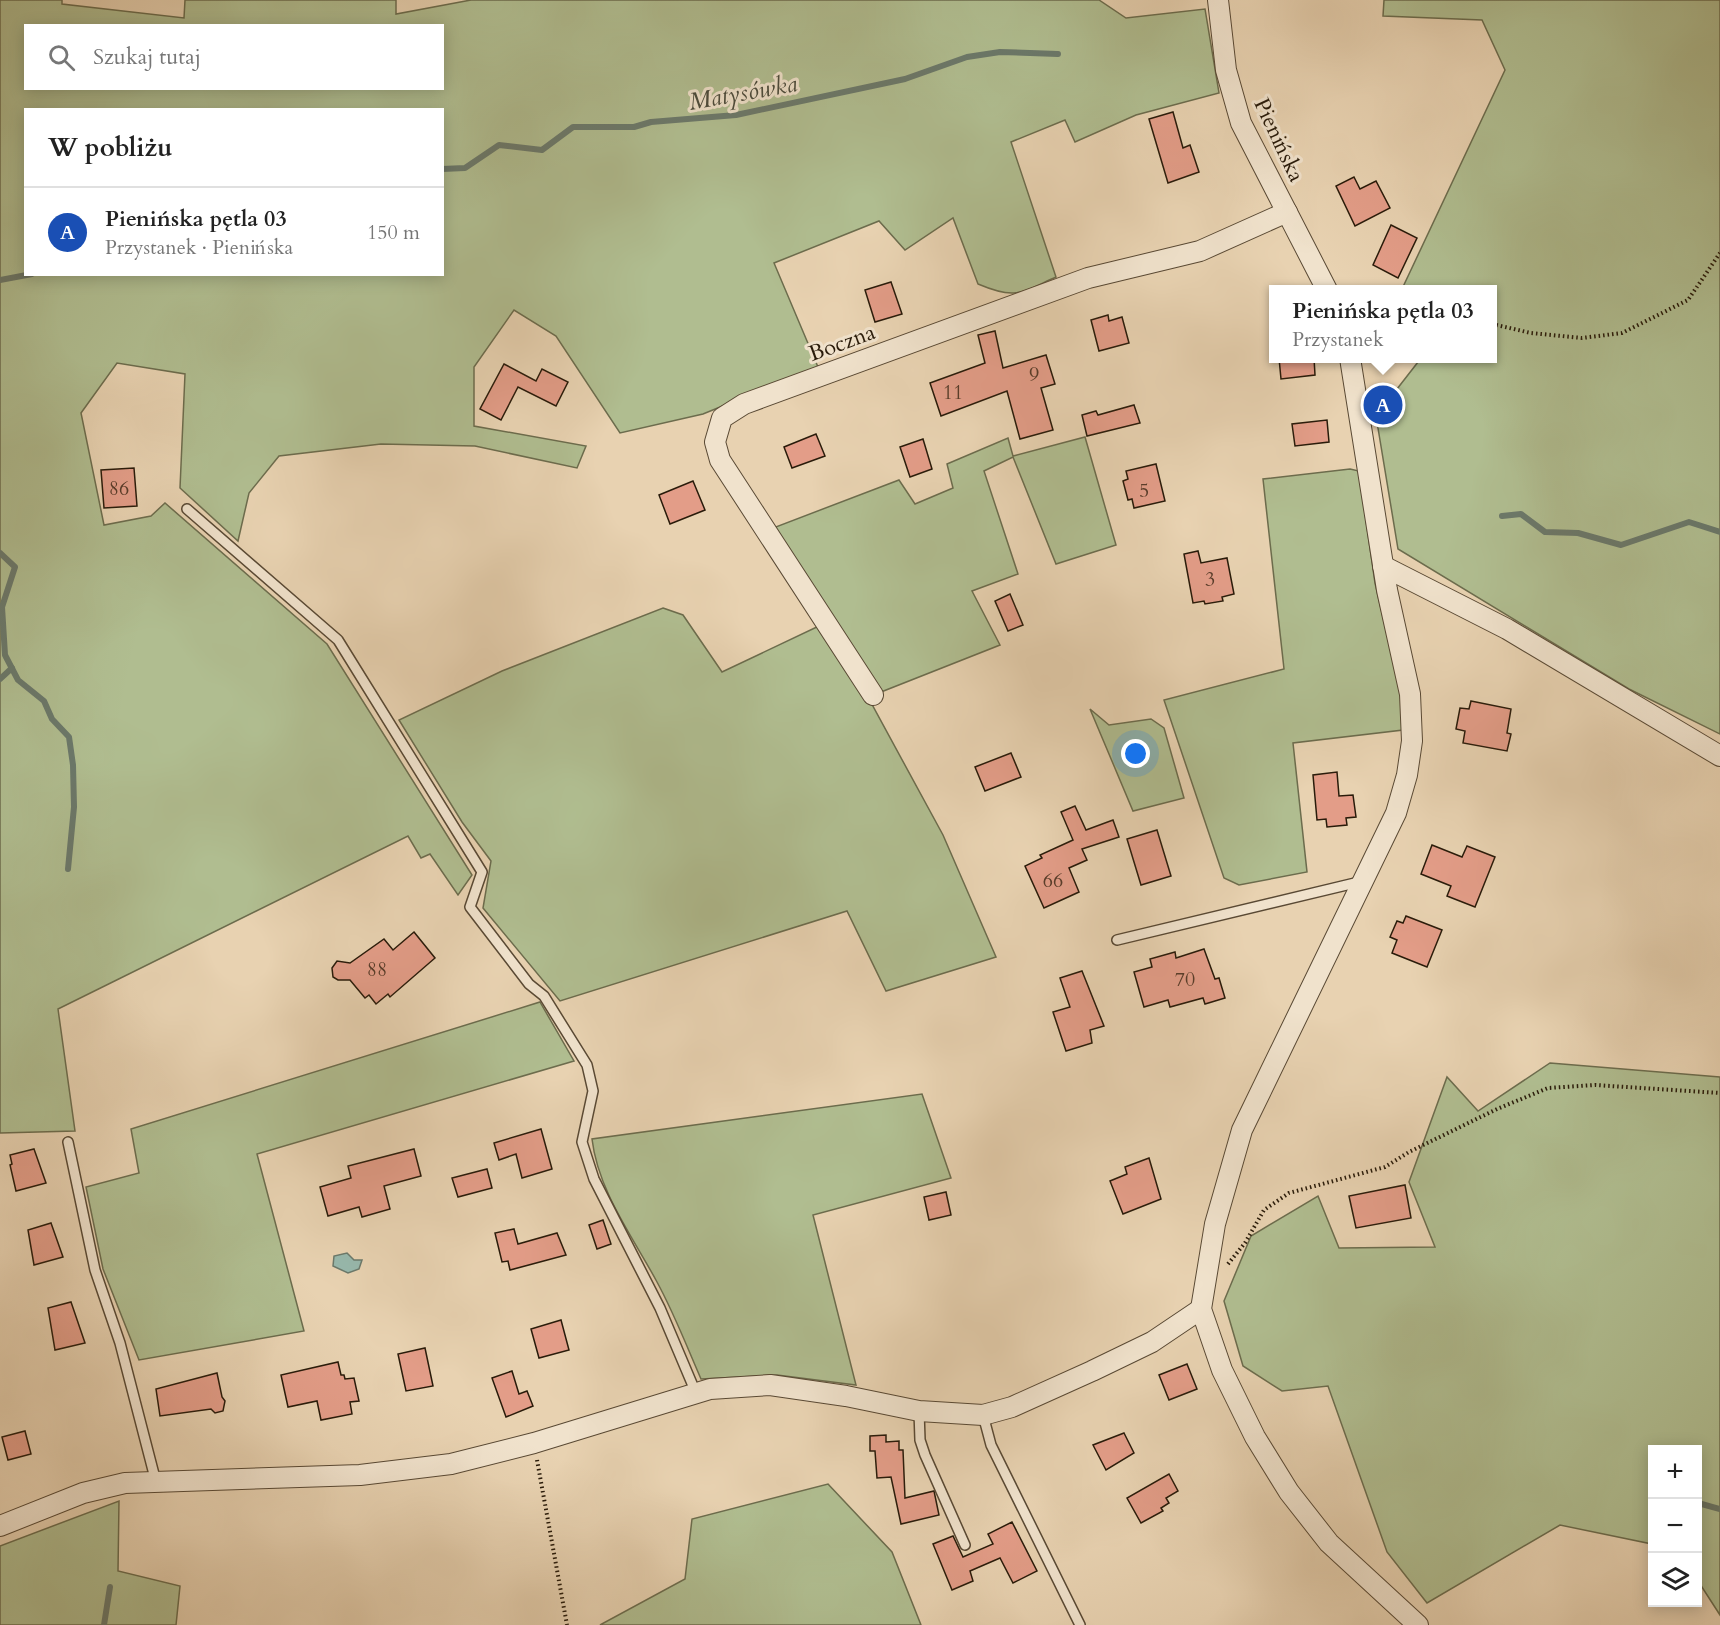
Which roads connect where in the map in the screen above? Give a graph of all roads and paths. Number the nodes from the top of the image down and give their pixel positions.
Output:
1 (1218, 0) edge
2 (1287, 212) junction
3 (1720, 253) edge
4 (1324, 285) edge
5 (1497, 325) edge
6 (1351, 363) edge
7 (187, 509) dead end
8 (1383, 566) junction
9 (873, 695) dead end
10 (1720, 756) edge
11 (1362, 884) junction
12 (1117, 940) dead end
13 (1720, 1093) edge
14 (68, 1142) dead end
15 (1222, 1271) dead end
16 (1201, 1309) junction
17 (696, 1393) junction
18 (919, 1411) junction
19 (983, 1415) junction
20 (534, 1443) junction
21 (156, 1482) junction
22 (0, 1526) edge
23 (965, 1545) dead end
24 (567, 1625) edge
25 (1080, 1625) edge
26 (1418, 1625) edge

1 - 2 street, Pienińska
2 - 4 street, Pienińska
2 - 9 street, Boczna
3 - 5 path
6 - 8 street
7 - 17 lane
8 - 10 street
8 - 11 street
11 - 12 lane
11 - 16 street
13 - 15 path
14 - 21 lane
16 - 19 street
16 - 26 street
17 - 18 street
17 - 20 street
18 - 19 street
18 - 23 lane
19 - 25 lane
20 - 21 street
20 - 24 path
21 - 22 street

